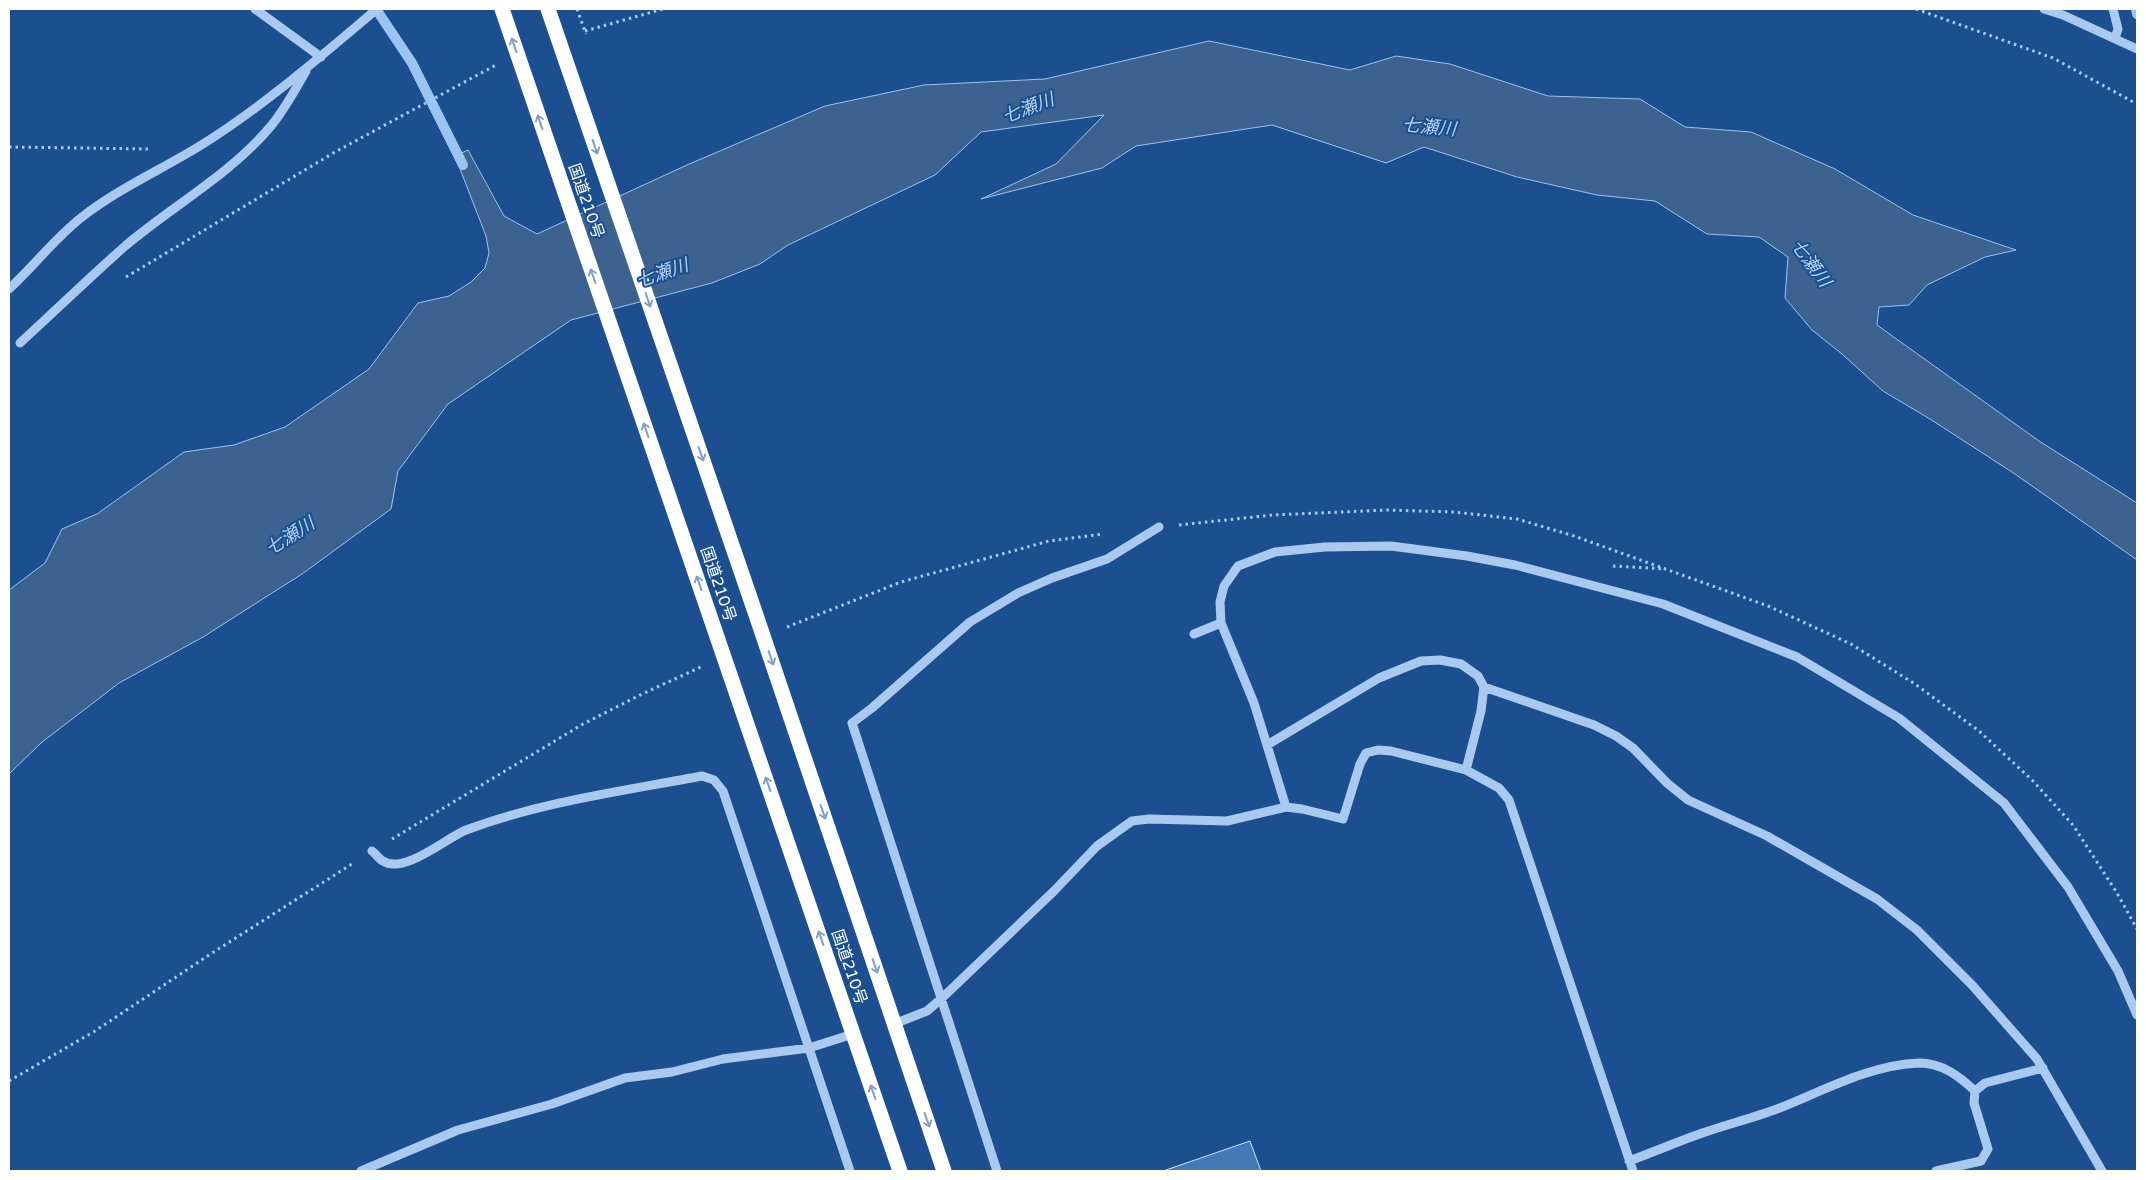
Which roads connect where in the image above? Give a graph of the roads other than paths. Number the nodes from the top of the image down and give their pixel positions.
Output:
1 (255, 9) edge
2 (377, 9) edge
3 (502, 9) edge
4 (548, 9) edge
5 (2044, 9) edge
6 (2113, 9) edge
7 (2115, 38) junction
8 (2137, 49) edge
9 (321, 56) junction
10 (307, 69) junction
11 (9, 289) edge
12 (20, 343) dead end
13 (1159, 527) road end
14 (1221, 623) junction
15 (1194, 634) dead end
16 (1484, 687) junction
17 (1267, 745) junction
18 (1466, 770) junction
19 (1286, 807) junction
20 (372, 851) road end
21 (941, 999) junction
22 (2137, 1015) edge
23 (894, 1024) junction
24 (853, 1034) junction
25 (808, 1048) junction
26 (2043, 1068) junction
27 (1975, 1091) junction
28 (1630, 1161) junction
29 (377, 1168) edge
30 (361, 1171) edge
31 (850, 1171) edge
32 (900, 1171) edge
33 (944, 1171) edge
34 (997, 1171) edge
35 (1633, 1171) edge
36 (1936, 1171) edge
37 (2102, 1171) edge

1 - 9 street
2 - 9 street
24 -> 3 highway, 国道210号
4 -> 23 highway, 国道210号
5 - 7 street
6 - 7 street
7 - 8 street
9 - 10 street
10 - 11 street
10 - 12 street
13 - 21 street
14 - 15 street
14 - 17 street
14 - 22 street
16 - 17 street
16 - 18 street
16 - 26 street
17 - 19 street
18 - 19 street
18 - 28 street
19 - 21 street
20 - 25 street
21 - 23 street
21 - 34 street
23 -> 33 highway, 国道210号
24 - 25 street
32 -> 24 highway, 国道210号
25 - 29 street
25 - 31 street
26 - 27 street
26 - 37 street
27 - 28 street
27 - 36 street
28 - 35 street
29 - 30 street

